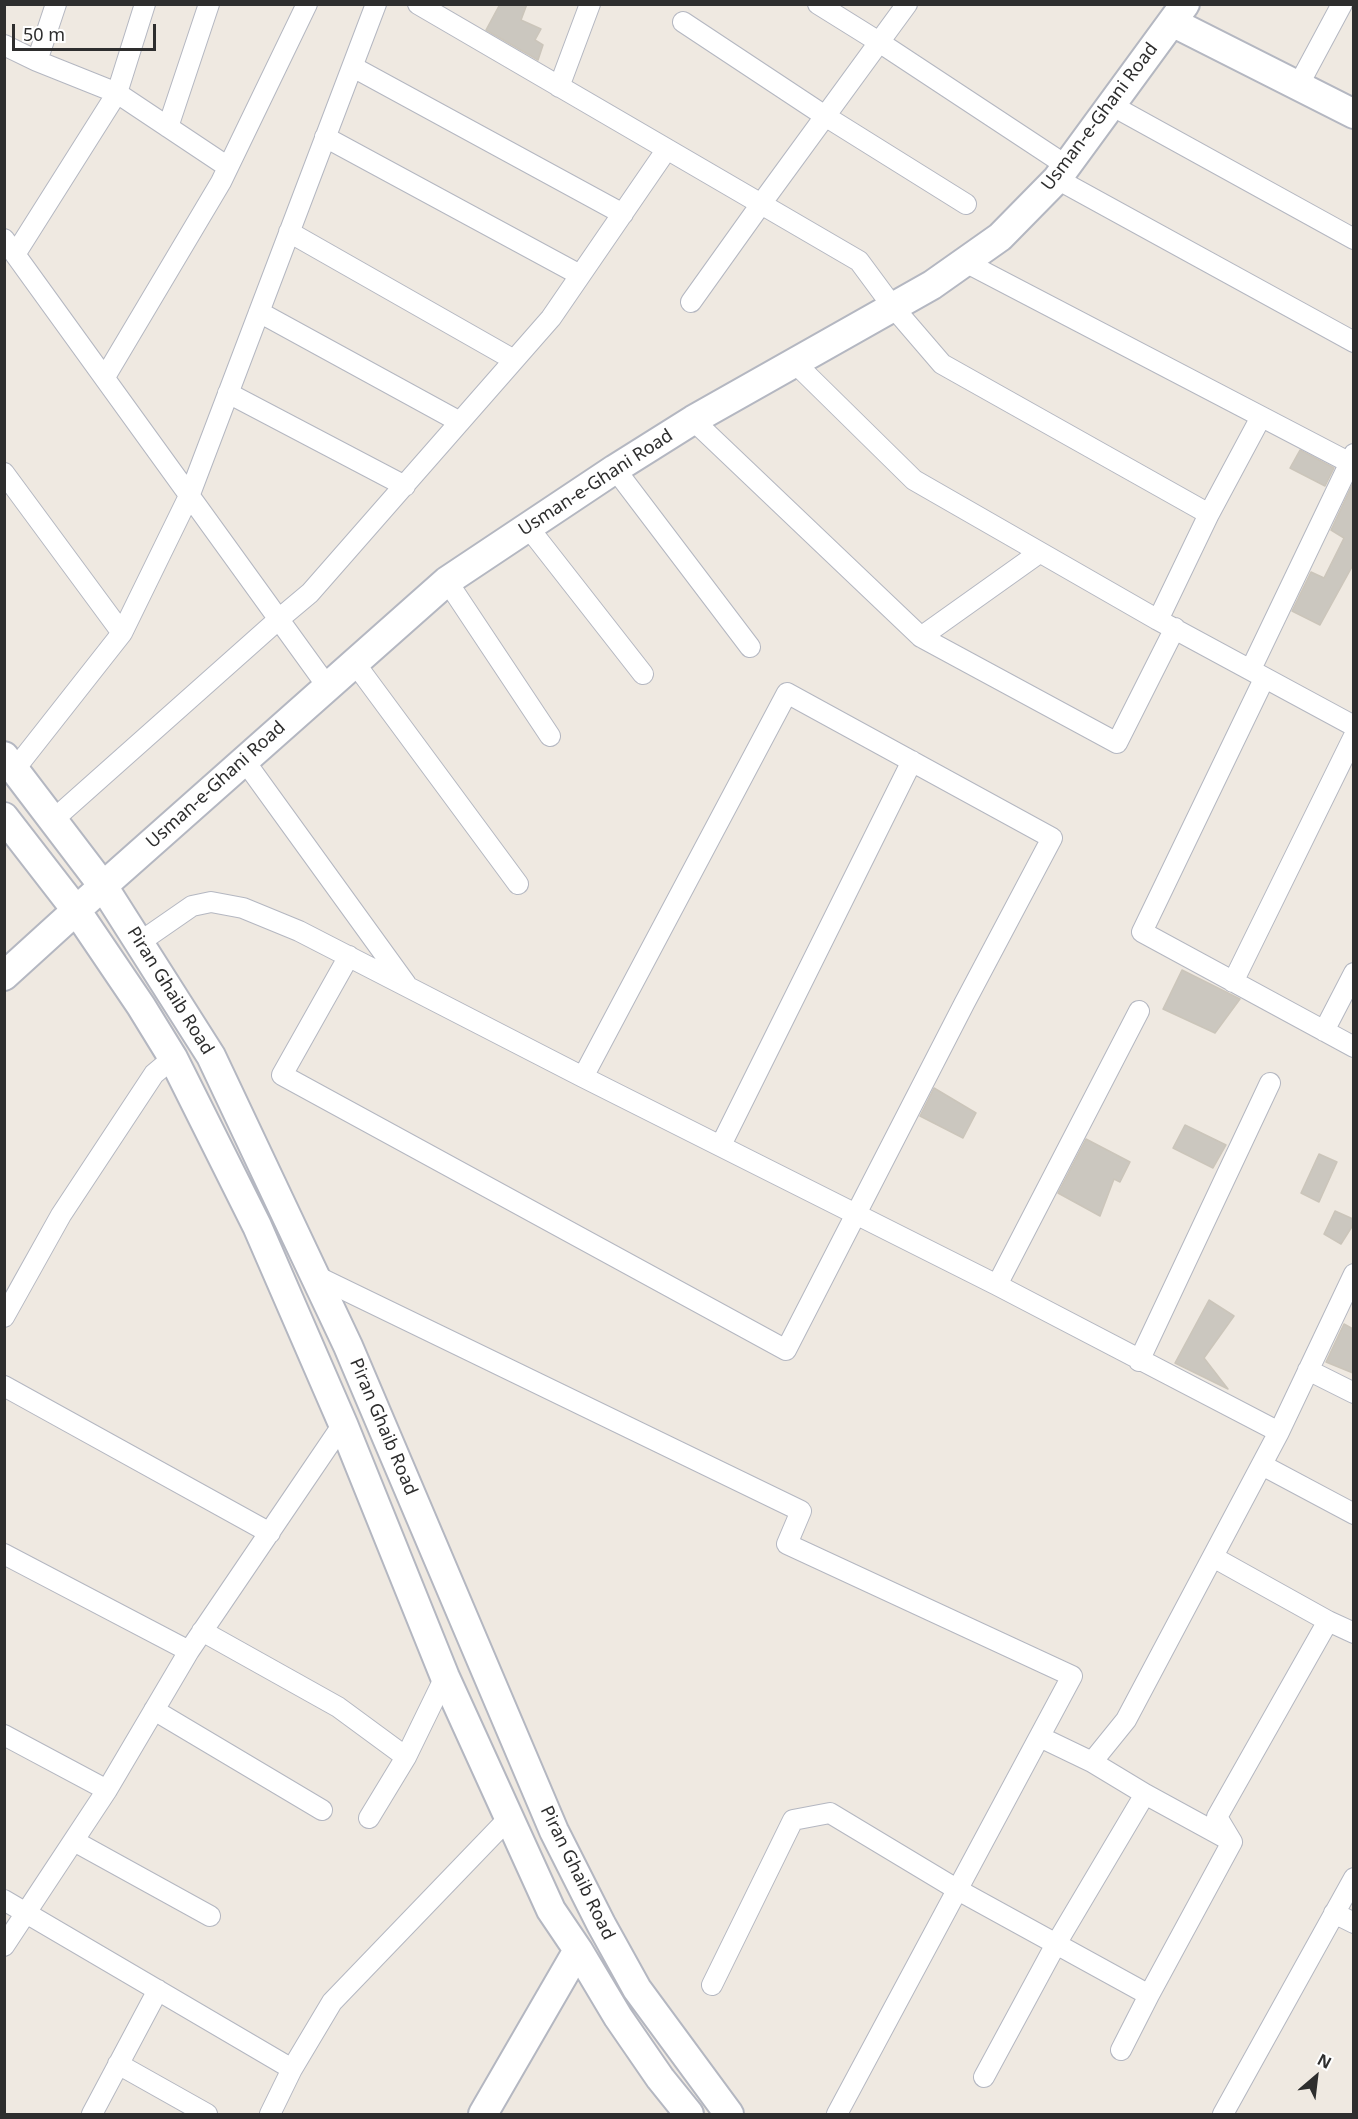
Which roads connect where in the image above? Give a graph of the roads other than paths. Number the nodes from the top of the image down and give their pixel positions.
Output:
1 (56, 4) edge
2 (145, 4) edge
3 (209, 4) edge
4 (307, 4) edge
5 (376, 4) edge
6 (418, 4) edge
7 (590, 4) edge
8 (818, 4) edge
9 (907, 4) edge
10 (1342, 4) edge
11 (443, 11) edge
12 (1178, 13) edge
13 (683, 22) dead end
14 (879, 42) junction
15 (4, 45) edge
16 (37, 61) junction
17 (353, 67) junction
18 (1298, 86) junction
19 (559, 87) junction
20 (117, 93) junction
21 (1111, 105) junction
22 (1353, 114) edge
23 (825, 116) junction
24 (168, 127) junction
25 (325, 137) junction
26 (667, 150) junction
27 (228, 167) junction
28 (1062, 173) junction
29 (760, 204) junction
30 (966, 204) dead end
31 (622, 214) junction
32 (289, 232) junction
33 (1353, 239) edge
34 (10, 246) edge
35 (965, 262) junction
36 (580, 275) junction
37 (692, 302) dead end
38 (893, 307) junction
39 (259, 312) junction
40 (1353, 342) edge
41 (514, 360) junction
42 (794, 362) junction
43 (105, 377) junction
44 (228, 393) junction
45 (1261, 417) junction
46 (693, 420) junction
47 (460, 422) junction
48 (1352, 461) edge
49 (615, 469) junction
50 (4, 473) edge
51 (405, 486) junction
52 (190, 494) junction
53 (1209, 514) junction
54 (528, 527) junction
55 (1039, 553) junction
56 (447, 581) junction
57 (279, 619) junction
58 (1167, 624) junction
59 (122, 633) junction
60 (921, 637) junction
61 (750, 647) dead end
62 (354, 662) junction
63 (643, 674) dead end
64 (1257, 674) junction
65 (327, 686) junction
66 (1352, 723) edge
67 (550, 736) dead end
68 (244, 760) junction
69 (912, 761) junction
70 (10, 763) edge
71 (53, 820) junction
72 (6, 821) edge
73 (518, 884) dead end
74 (103, 886) junction
75 (76, 910) junction
76 (140, 942) junction
77 (349, 956) junction
78 (1353, 973) edge
79 (4, 976) edge
80 (1233, 982) junction
81 (409, 987) junction
82 (1139, 1011) dead end
83 (1324, 1031) junction
84 (1353, 1047) edge
85 (173, 1058) junction
86 (583, 1077) junction
87 (1270, 1083) dead end
88 (721, 1144) junction
89 (856, 1214) junction
90 (316, 1276) junction
91 (1353, 1277) edge
92 (997, 1285) junction
93 (4, 1317) edge
94 (1139, 1361) junction
95 (1308, 1370) junction
96 (4, 1386) edge
97 (1353, 1393) edge
98 (343, 1424) junction
99 (1279, 1432) junction
100 (1262, 1465) junction
101 (1353, 1514) edge
102 (270, 1533) junction
103 (4, 1554) edge
104 (1213, 1557) junction
105 (1328, 1621) junction
106 (202, 1631) junction
107 (1353, 1634) edge
108 (189, 1651) junction
109 (445, 1677) junction
110 (154, 1710) junction
111 (4, 1735) edge
112 (1040, 1737) junction
113 (406, 1758) junction
114 (1092, 1762) junction
115 (107, 1790) junction
116 (1145, 1794) junction
117 (322, 1810) dead end
118 (369, 1818) dead end
119 (509, 1818) junction
120 (74, 1840) junction
121 (1232, 1842) junction
122 (1353, 1878) edge
123 (958, 1890) junction
124 (4, 1900) edge
125 (27, 1912) junction
126 (1334, 1913) junction
127 (210, 1916) dead end
128 (1353, 1923) edge
129 (1056, 1944) junction
130 (4, 1946) edge
131 (578, 1950) junction
132 (711, 1985) dead end
133 (158, 1990) junction
134 (1149, 1995) junction
135 (1121, 2050) dead end
136 (118, 2064) junction
137 (292, 2068) junction
138 (984, 2077) dead end
139 (92, 2115) edge
140 (207, 2115) edge
141 (270, 2115) edge
142 (483, 2115) edge
143 (689, 2115) edge
144 (729, 2115) edge
145 (837, 2115) edge
146 (1223, 2115) edge

1 - 16 street
2 - 20 street
3 - 24 street
4 - 27 street
5 - 17 street
6 - 11 street
7 - 19 street
8 - 14 street
9 - 14 street
10 - 18 street
11 - 19 street
12 - 18 main road
12 - 21 main road, Usman-e-Ghani Road
13 - 23 street
14 - 23 street
14 - 28 street
15 - 16 street
16 - 20 street
17 - 25 street
17 - 31 street
18 - 22 main road
19 - 26 street
20 - 24 street
20 - 34 street
21 - 28 main road, Usman-e-Ghani Road
21 - 33 street
23 - 29 street
23 - 30 street
24 - 27 street
25 - 32 street
25 - 36 street
26 - 29 street
26 - 31 street
27 - 43 street
28 - 35 main road, Usman-e-Ghani Road
28 - 40 street
29 - 37 street
29 - 38 street
31 - 36 street
32 - 39 street
32 - 41 street
34 - 43 street
35 - 38 main road, Usman-e-Ghani Road
35 - 45 street
36 - 41 street
38 - 42 main road, Usman-e-Ghani Road
38 - 53 street
39 - 44 street
39 - 47 street
41 - 47 street
42 - 46 main road, Usman-e-Ghani Road
42 - 55 street
43 - 52 street
44 - 51 street
44 - 52 street
45 - 48 street
45 - 53 street
46 - 49 main road, Usman-e-Ghani Road
46 - 60 street
47 - 51 street
48 - 64 street
49 - 54 main road, Usman-e-Ghani Road
49 - 61 street
50 - 59 street
51 - 57 street
52 - 57 street
52 - 59 street
53 - 58 street
54 - 56 main road, Usman-e-Ghani Road
54 - 63 street
55 - 58 street
55 - 60 street
56 - 62 main road, Usman-e-Ghani Road
56 - 67 street
57 - 65 street
57 - 71 street
58 - 60 street
58 - 64 street
59 - 70 street
62 - 65 main road, Usman-e-Ghani Road
62 - 73 street
64 - 66 street
64 - 80 street
65 - 68 main road, Usman-e-Ghani Road
66 - 80 street
68 - 74 main road, Usman-e-Ghani Road
68 - 81 street
69 - 86 street
69 - 88 street
69 - 89 street
70 - 71 main road, Piran Ghaib Road
71 - 74 main road, Piran Ghaib Road
72 - 75 main road, Piran Ghaib Road
74 - 75 main road, Usman-e-Ghani Road
74 - 76 main road, Piran Ghaib Road
75 - 79 main road, Usman-e-Ghani Road
75 - 85 main road, Piran Ghaib Road
76 - 77 street
76 - 90 main road, Piran Ghaib Road
77 - 81 street
77 - 89 street
78 - 83 street
80 - 83 street
81 - 86 street
82 - 92 street
83 - 84 street
85 - 93 street
85 - 98 main road, Piran Ghaib Road
86 - 88 street
87 - 94 street
88 - 89 street
89 - 92 street
90 - 112 street
90 - 144 main road, Piran Ghaib Road
91 - 95 street
92 - 94 street
94 - 99 street
95 - 97 street
95 - 99 street
96 - 102 street
98 - 102 street
98 - 109 main road, Piran Ghaib Road
99 - 100 street
100 - 101 street
100 - 104 street
102 - 106 street
103 - 108 street
104 - 105 street
104 - 114 street
105 - 107 street
105 - 121 street
106 - 108 street
106 - 113 street
108 - 110 street
109 - 113 street
109 - 119 main road, Piran Ghaib Road
110 - 115 street
110 - 117 street
111 - 115 street
112 - 114 street
112 - 123 street
113 - 118 street
114 - 116 street
115 - 120 street
116 - 121 street
116 - 129 street
119 - 131 main road, Piran Ghaib Road
119 - 137 street
120 - 125 street
120 - 127 street
121 - 134 street
122 - 126 street
123 - 129 street
123 - 132 street
123 - 145 street
124 - 125 street
125 - 130 street
125 - 133 street
126 - 128 street
126 - 146 street
129 - 134 street
129 - 138 street
131 - 142 main road
131 - 143 main road, Piran Ghaib Road
133 - 136 street
133 - 137 street
134 - 135 street
136 - 139 street
136 - 140 street
137 - 141 street

